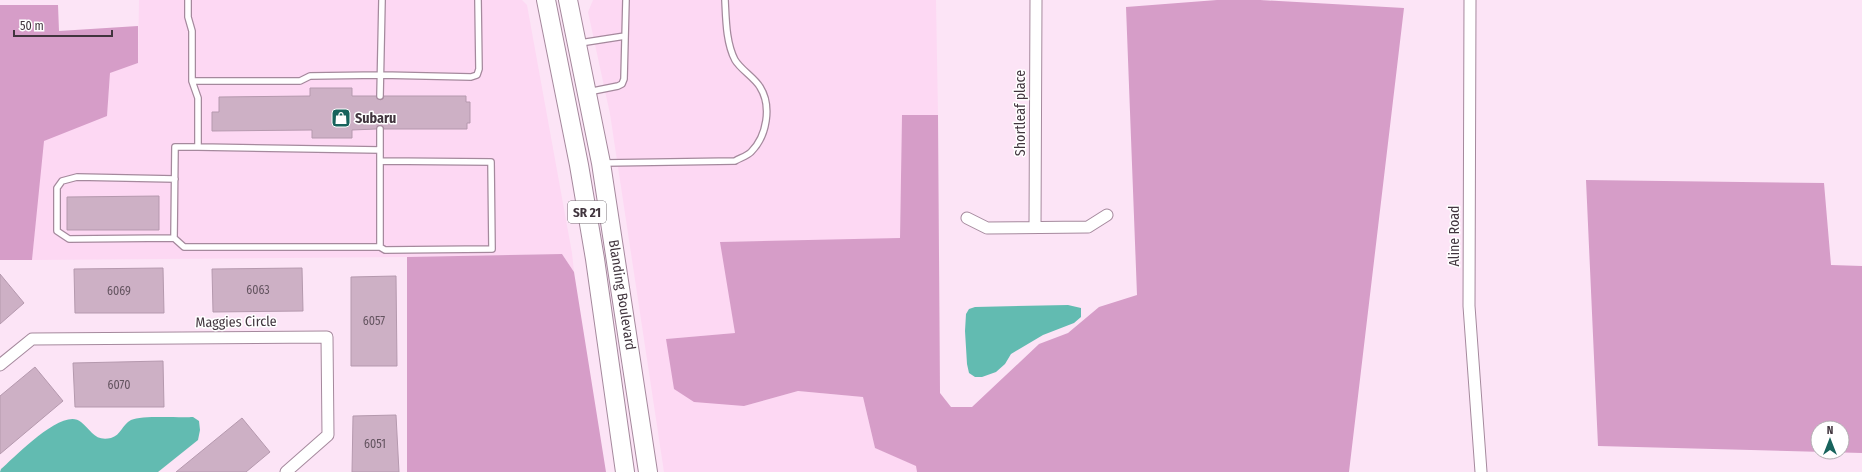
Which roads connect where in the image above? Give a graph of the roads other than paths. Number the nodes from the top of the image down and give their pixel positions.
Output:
1 (188, 0) edge
2 (382, 0) edge
3 (478, 0) edge
4 (546, 0) edge
5 (568, 0) edge
6 (626, 0) edge
7 (725, 0) edge
8 (1036, 0) edge
9 (1470, 0) edge
10 (625, 36) junction
11 (578, 44) junction
12 (381, 75) junction
13 (192, 81) junction
14 (588, 92) junction
15 (380, 96) dead end
16 (380, 129) dead end
17 (198, 147) junction
18 (380, 150) junction
19 (380, 161) junction
20 (601, 163) junction
21 (174, 178) junction
22 (1107, 215) dead end
23 (967, 218) dead end
24 (1035, 227) junction
25 (174, 238) junction
26 (380, 247) junction
27 (616, 255) junction
28 (594, 259) junction
29 (0, 365) edge
30 (625, 470) edge
31 (286, 472) edge
32 (648, 472) edge
33 (1481, 472) edge

1 - 13 lane
2 - 12 lane
3 - 12 lane
4 - 28 main road, Blanding Boulevard / SR 21
5 - 11 main road, Blanding Boulevard / SR 21
6 - 10 lane
7 - 20 lane
8 - 24 street, Shortleaf place
9 - 33 street, Aline Road
10 - 11 lane
10 - 14 lane
11 - 14 main road, Blanding Boulevard / SR 21
12 - 13 lane
12 - 15 lane
13 - 17 lane
14 - 20 main road, Blanding Boulevard / SR 21
16 - 18 lane
17 - 18 lane
17 - 21 lane
18 - 19 lane
19 - 26 lane
19 - 26 lane
20 - 27 main road, Blanding Boulevard / SR 21
21 - 25 lane
21 - 25 lane
22 - 24 street
23 - 24 street
25 - 26 lane
27 - 28 street
27 - 32 main road, Blanding Boulevard / SR 21
28 - 30 main road, Blanding Boulevard / SR 21
29 - 31 street, Maggies Circle

